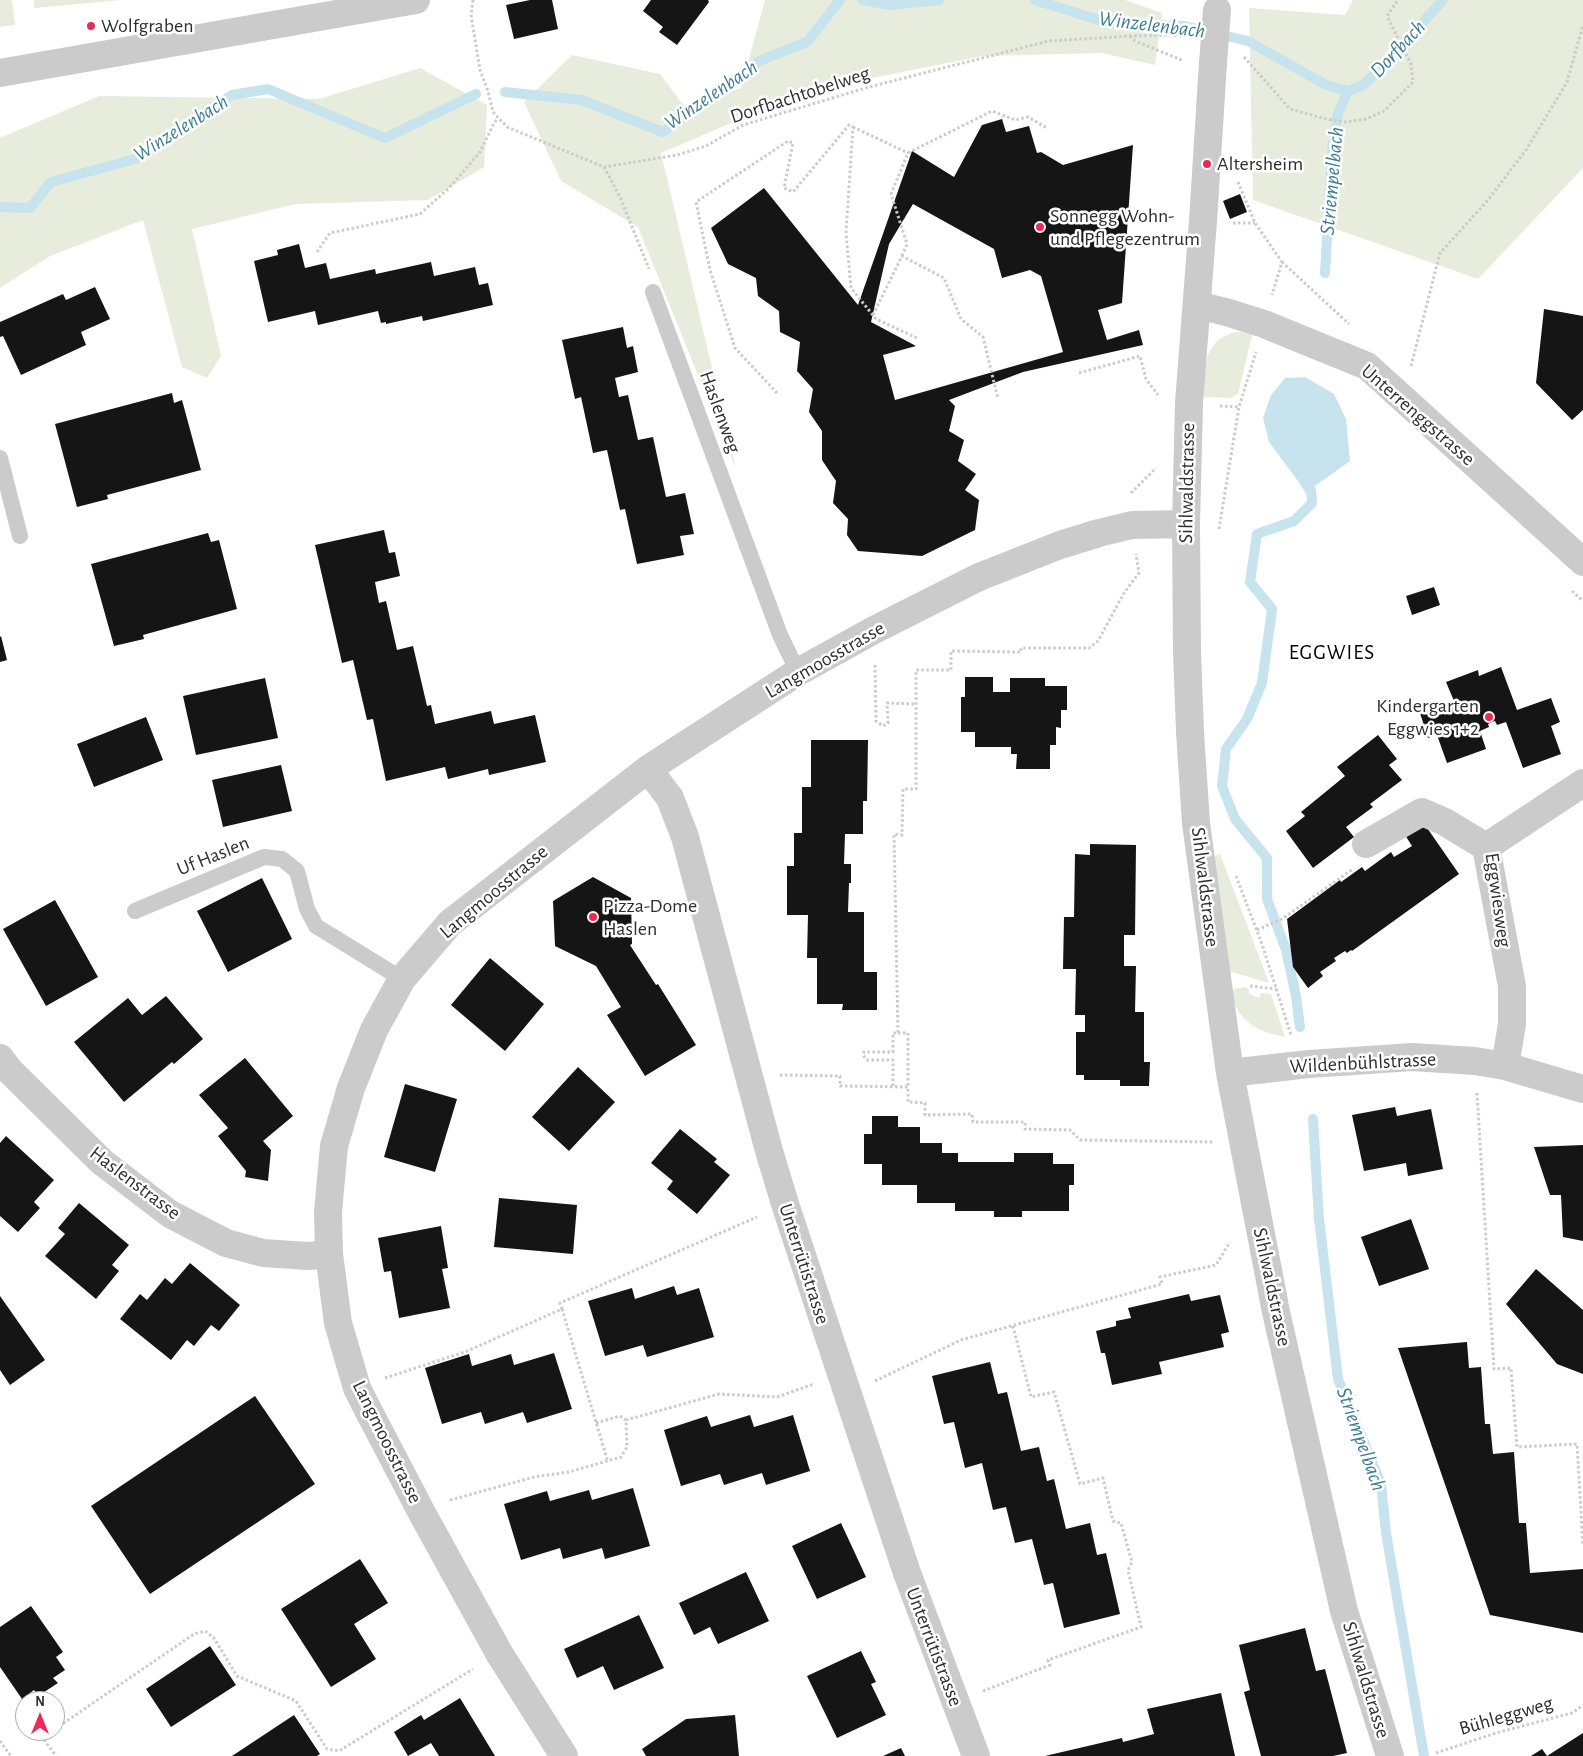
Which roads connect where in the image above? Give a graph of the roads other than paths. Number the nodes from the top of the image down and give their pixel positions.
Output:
1 (416, 0) edge
2 (1217, 5) edge
3 (0, 73) edge
4 (653, 292) road end
5 (1197, 306) junction
6 (0, 458) edge
7 (1186, 524) junction
8 (20, 536) dead end
9 (1583, 562) edge
10 (798, 672) junction
11 (648, 770) junction
12 (1583, 783) edge
13 (1366, 844) road end
14 (1486, 847) junction
15 (135, 911) dead end
16 (402, 979) junction
17 (0, 1058) edge
18 (1505, 1066) junction
19 (1230, 1073) junction
20 (1583, 1089) edge
21 (329, 1254) junction
22 (564, 1756) edge
23 (976, 1756) edge
24 (1390, 1756) edge

1 - 3 street
2 - 5 street, Sihlwaldstrasse, bridge
4 - 10 lane, Haslenweg
5 - 7 street, Sihlwaldstrasse
5 - 9 street, Unterrenggstrasse
6 - 8 lane
7 - 10 street, Langmoosstrasse
7 - 19 street, Sihlwaldstrasse
10 - 11 street, Langmoosstrasse
11 - 16 street, Langmoosstrasse
11 - 23 street, Unterrütistrasse
12 - 14 street, Eggwiesweg
13 - 14 street
14 - 18 street, Eggwiesweg
15 - 16 lane, Uf Haslen
16 - 21 street, Langmoosstrasse
17 - 21 street, Haslenstrasse
18 - 19 street, Wildenbühlstrasse
18 - 20 street, Wildenbühlstrasse
19 - 24 street, Sihlwaldstrasse
21 - 22 street, Langmoosstrasse

